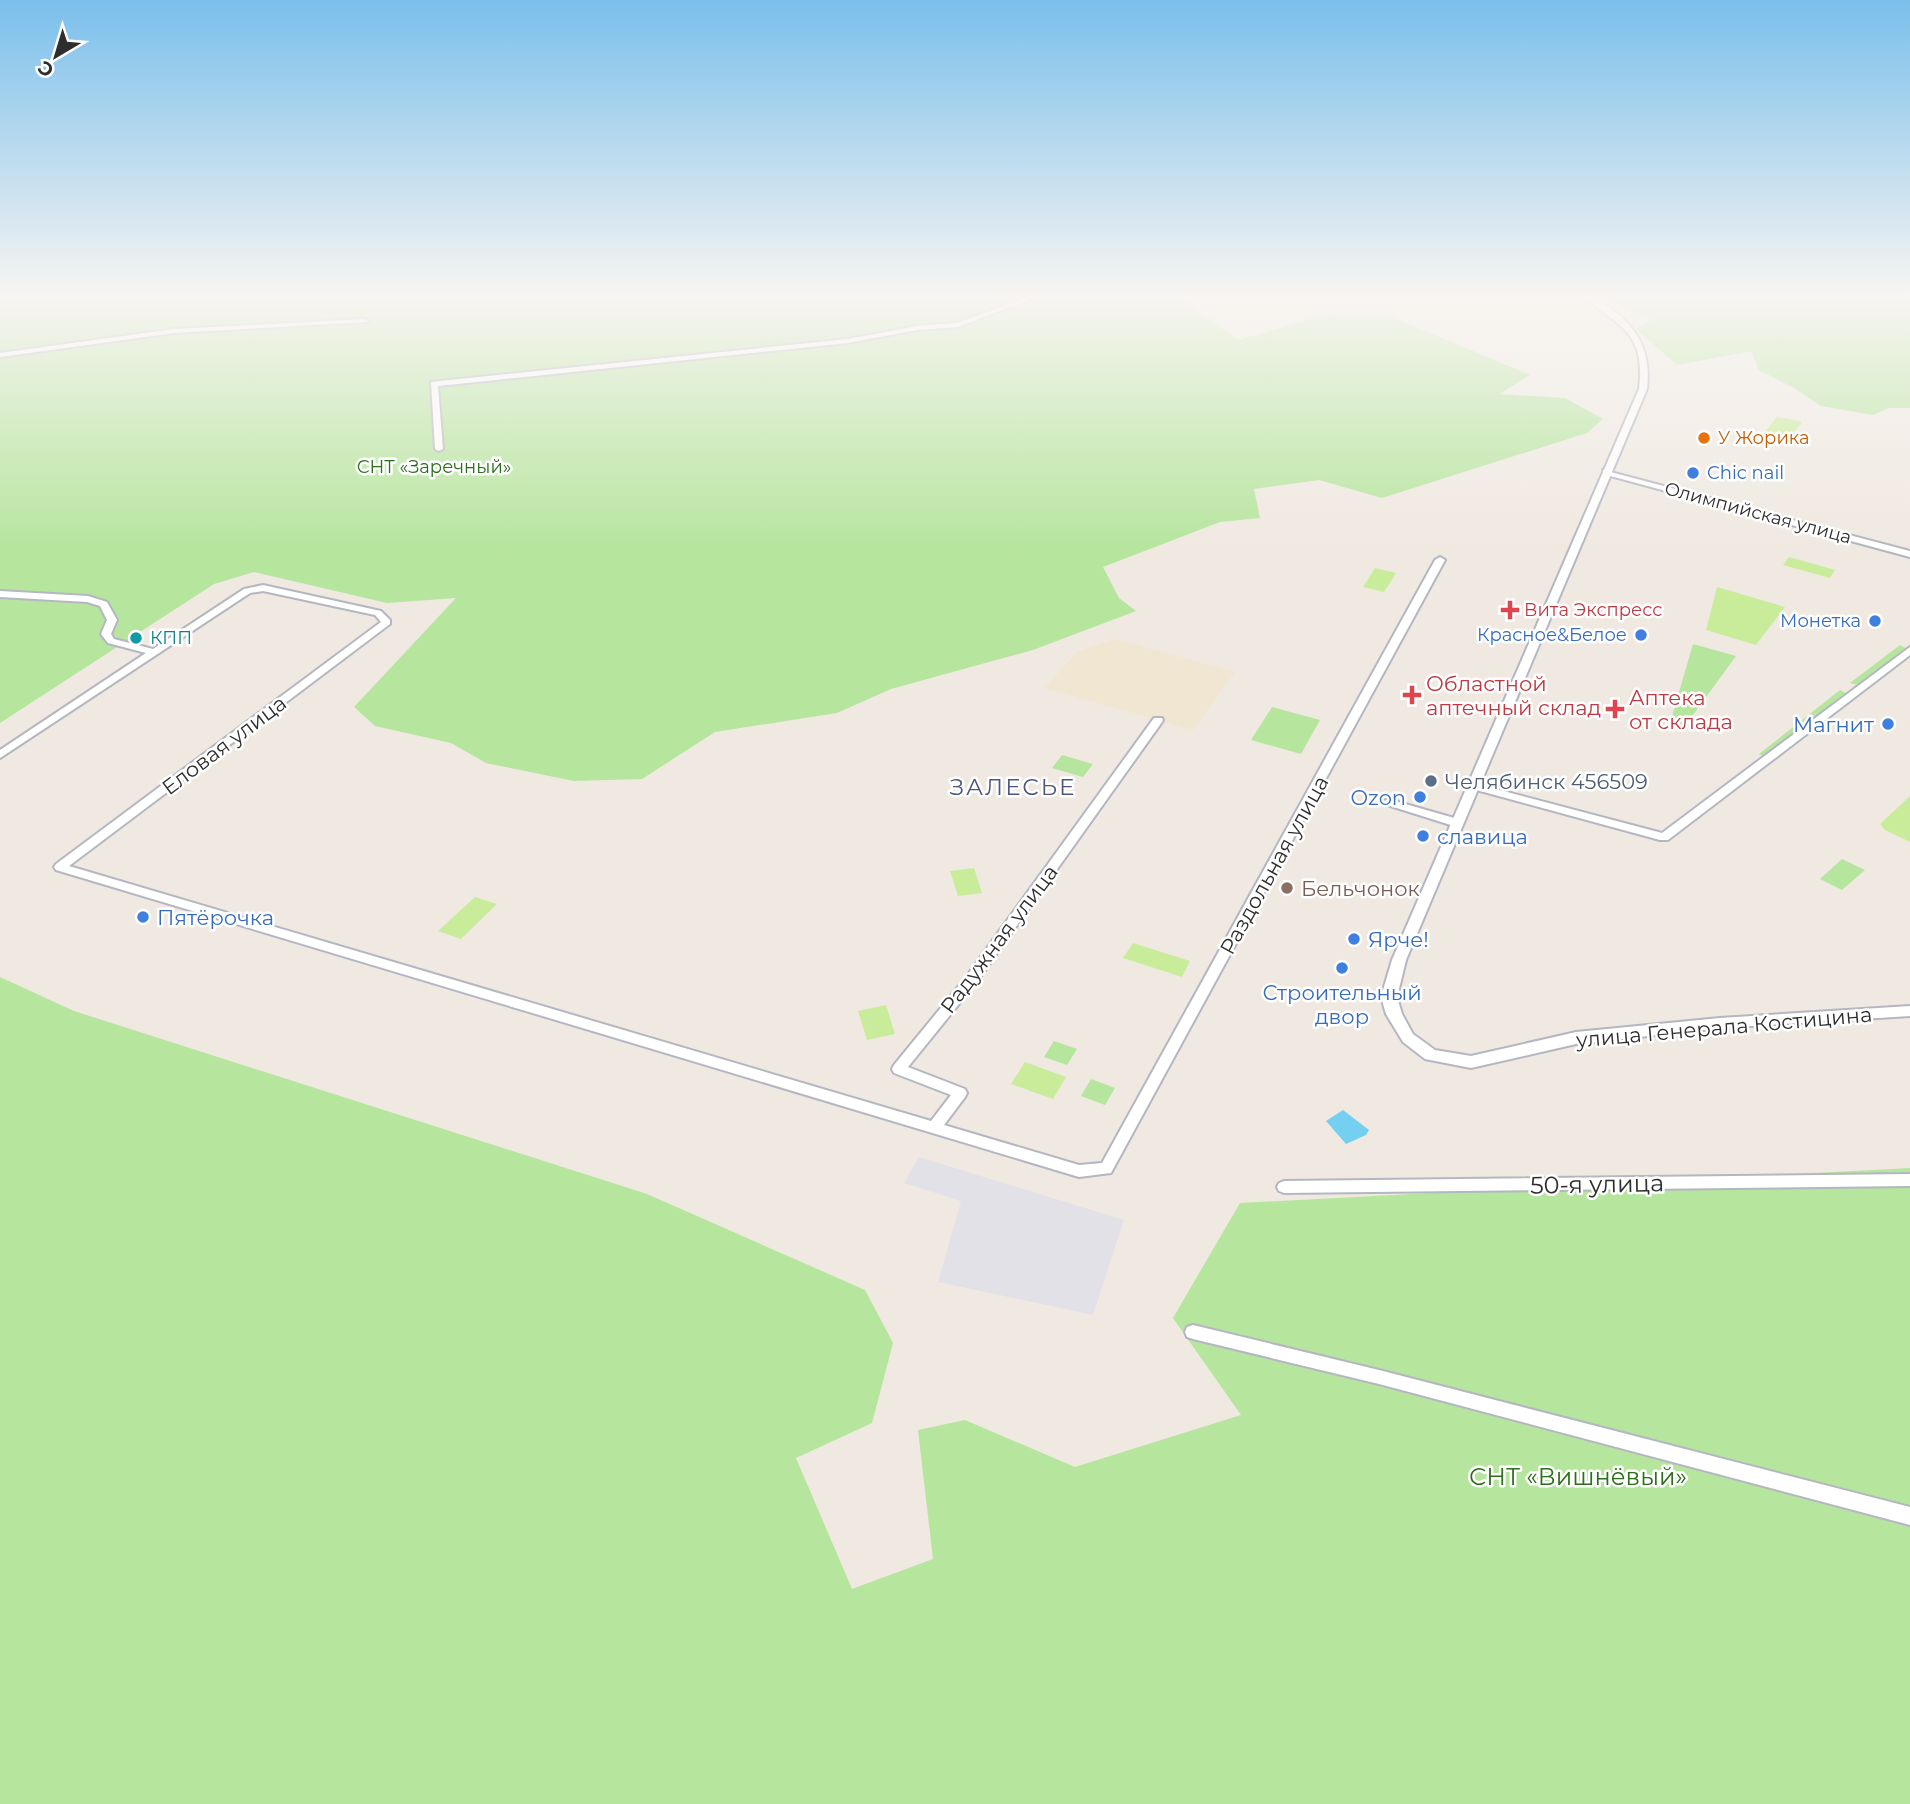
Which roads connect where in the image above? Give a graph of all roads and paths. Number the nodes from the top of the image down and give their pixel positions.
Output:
1 (471, 380) edge
2 (1645, 380) edge
3 (439, 449) dead end
4 (1606, 472) junction
5 (1910, 554) edge
6 (1440, 560) dead end
7 (0, 594) edge
8 (1910, 650) edge
9 (153, 652) junction
10 (1158, 720) dead end
11 (0, 755) edge
12 (1473, 786) junction
13 (1388, 802) dead end
14 (1457, 823) junction
15 (1910, 1012) edge
16 (935, 1127) junction
17 (1910, 1180) edge
18 (1284, 1187) dead end
19 (1193, 1332) dead end
20 (1910, 1516) edge

1 - 3 street
2 - 4 street
4 - 5 street, Олимпийская улица
4 - 12 street
6 - 16 street, Раздольная улица
7 - 9 street
8 - 12 street
9 - 11 street
9 - 16 street, Еловая улица
10 - 16 street, Радужная улица
12 - 14 street
13 - 14 street
14 - 15 street, улица Генерала Костицина
17 - 18 street, 50-я улица
19 - 20 street

